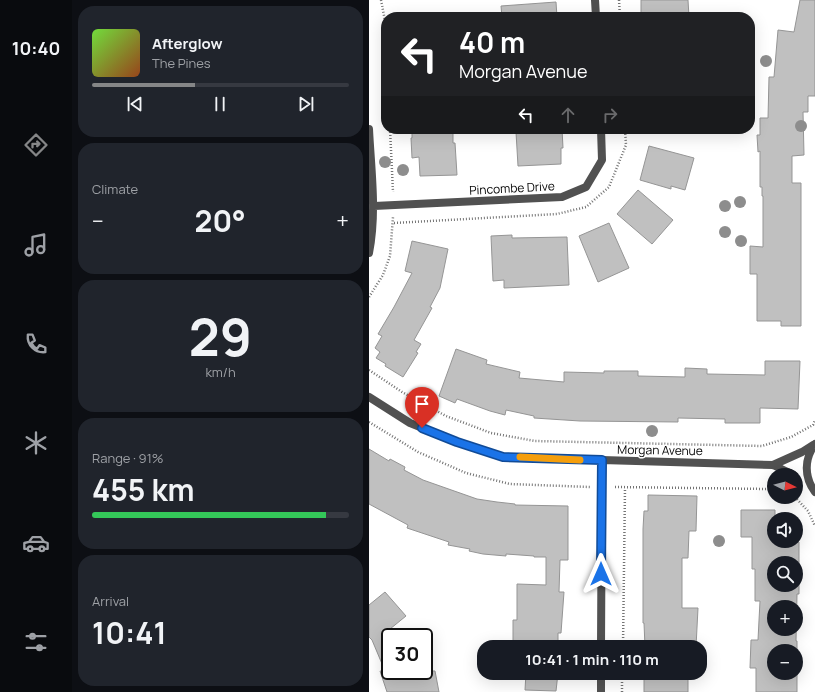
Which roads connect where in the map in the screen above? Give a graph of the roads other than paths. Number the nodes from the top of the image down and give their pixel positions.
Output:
1 (595, 0) edge
2 (596, 12) edge
3 (369, 129) edge
4 (601, 134) edge
5 (374, 206) junction
6 (369, 252) edge
7 (369, 397) edge
8 (815, 444) edge
9 (602, 460) junction
10 (773, 465) junction
11 (780, 468) edge
12 (803, 481) edge
13 (814, 490) edge
14 (601, 640) edge
15 (601, 680) edge
16 (601, 692) edge

1 - 2 street
3 - 5 street
4 - 5 street, Pincombe Drive
5 - 6 street
7 - 9 street, Morgan Avenue
8 - 10 street, Morgan Avenue
8 - 13 street
9 - 10 street, Morgan Avenue
9 - 14 street
10 - 11 street, Morgan Avenue
12 - 13 street, Morgan Avenue
15 - 16 street

